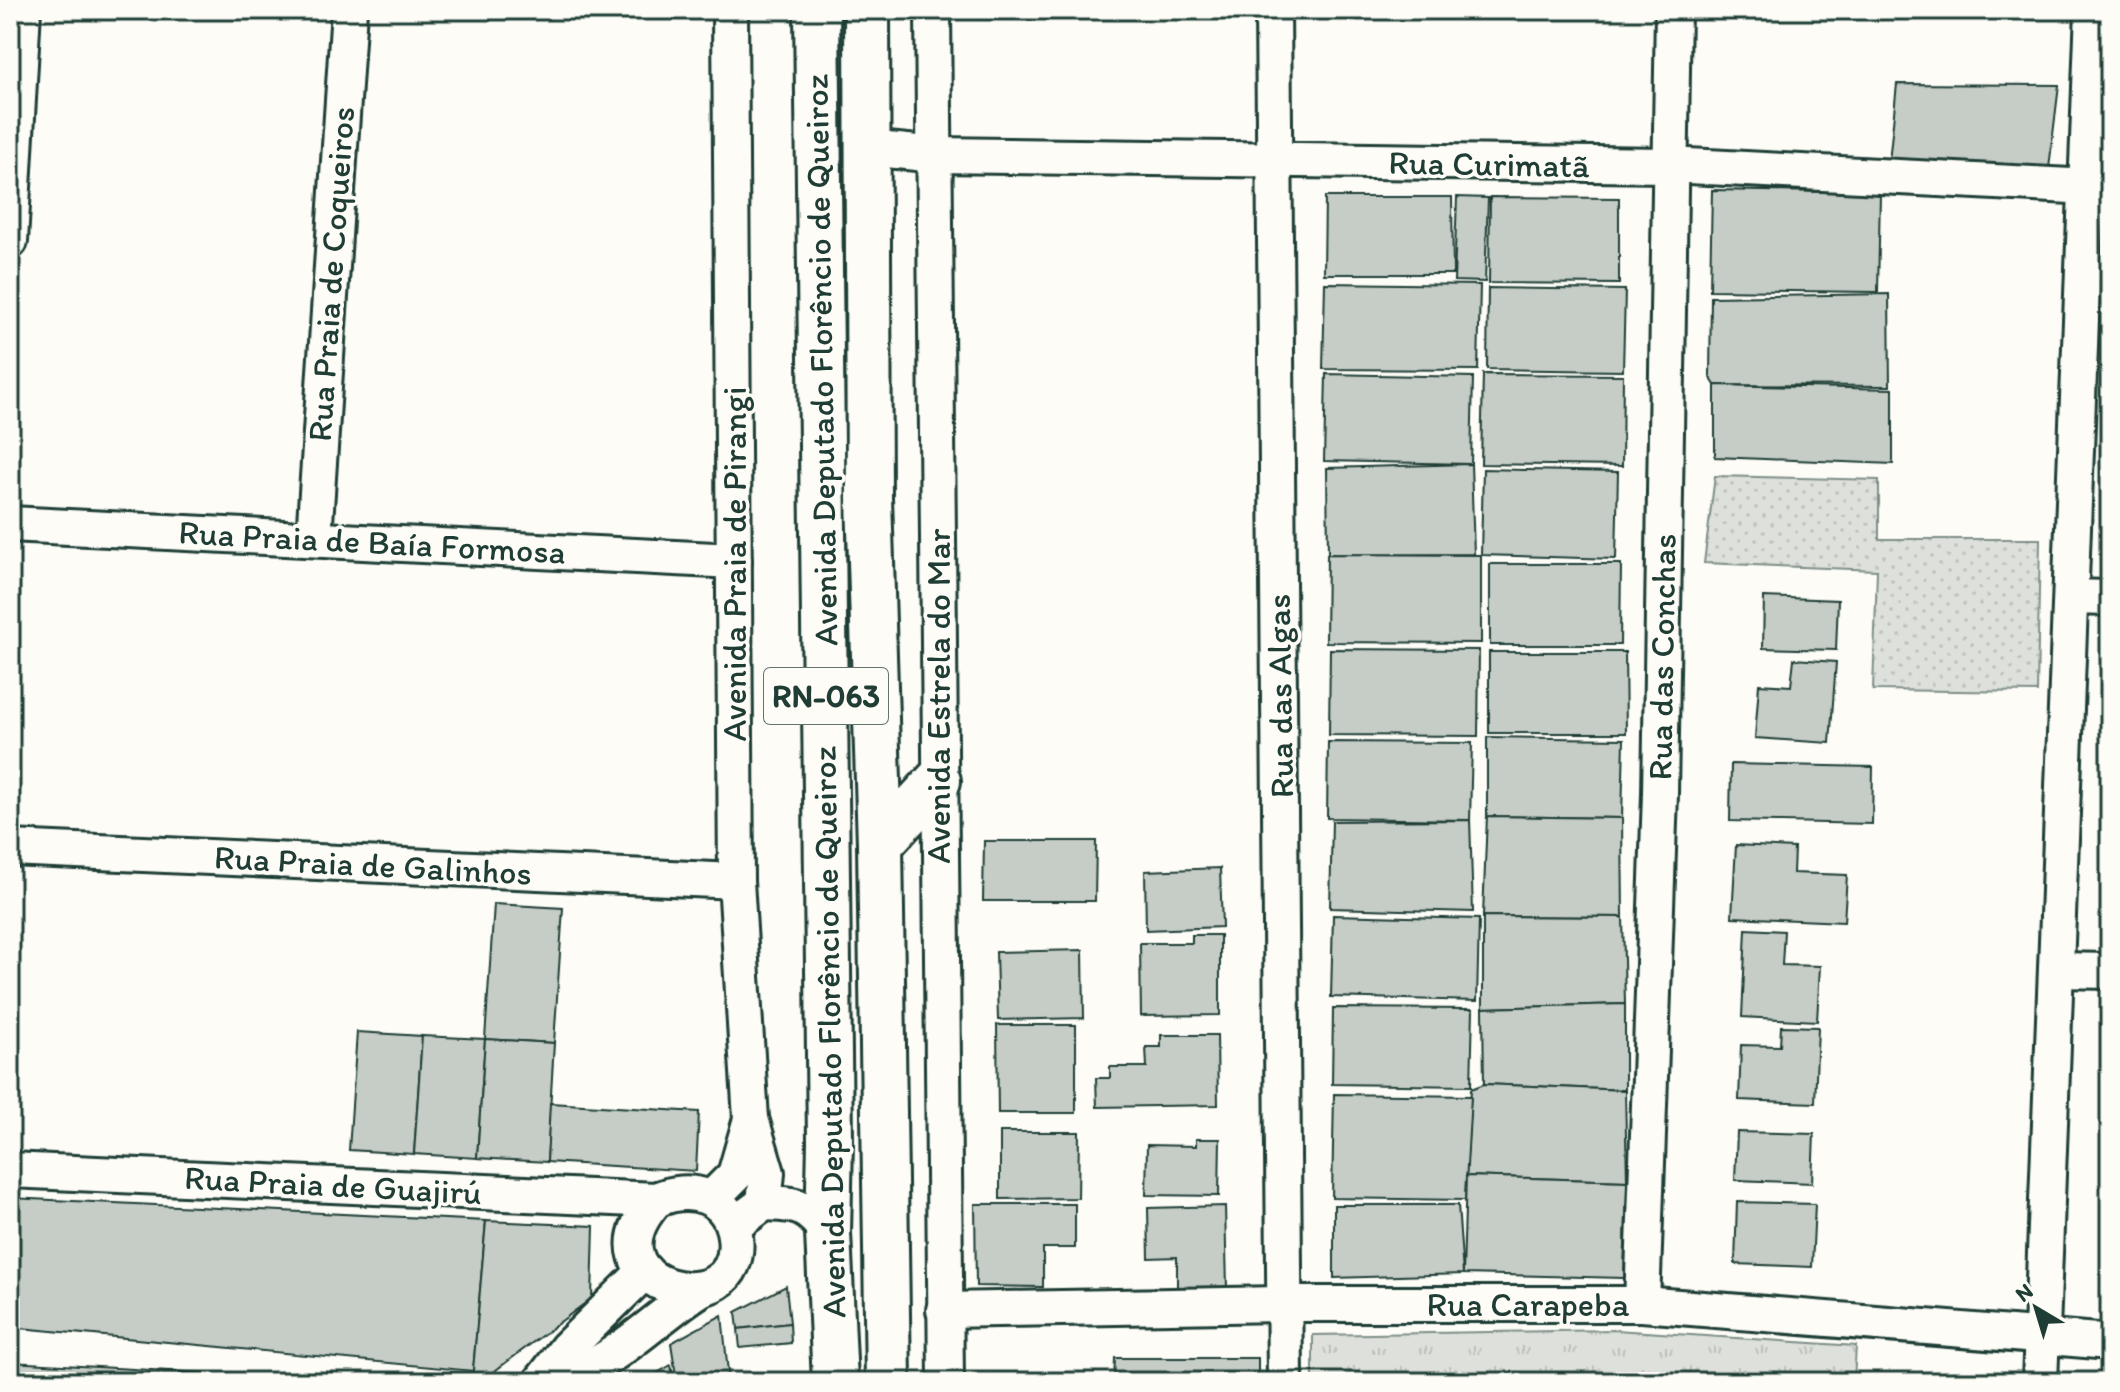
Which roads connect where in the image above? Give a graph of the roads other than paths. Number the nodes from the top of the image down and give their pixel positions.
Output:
1 (23, 10) edge
2 (349, 10) edge
3 (730, 10) edge
4 (817, 10) edge
5 (867, 10) edge
6 (933, 10) edge
7 (1273, 10) edge
8 (1673, 10) edge
9 (2093, 10) edge
10 (867, 148) junction
11 (937, 155) junction
12 (1275, 162) junction
13 (1669, 165) junction
14 (2099, 187) edge
15 (10, 241) edge
16 (10, 524) edge
17 (314, 538) junction
18 (734, 561) junction
19 (2071, 597) junction
20 (2110, 598) edge
21 (938, 781) junction
22 (880, 844) junction
23 (10, 848) edge
24 (736, 881) junction
25 (2058, 970) junction
26 (2110, 971) edge
27 (751, 1119) junction
28 (10, 1170) edge
29 (712, 1198) junction
30 (656, 1200) junction
31 (764, 1203) junction
32 (733, 1226) junction
33 (828, 1233) junction
34 (645, 1271) junction
35 (699, 1290) junction
36 (1285, 1304) junction
37 (1642, 1304) junction
38 (944, 1310) junction
39 (2042, 1339) junction
40 (2110, 1342) edge
41 (542, 1382) edge
42 (835, 1382) edge
43 (888, 1382) edge
44 (946, 1382) edge
45 (1285, 1382) edge
46 (2040, 1382) edge

1 - 15 street
2 - 17 street, Rua Praia de Coqueiros
3 - 18 street, Avenida Praia de Pirangi
4 - 33 main road, Avenida Deputado Florêncio de Queiroz / RN-063
5 - 10 main road, Avenida Deputado Florêncio de Queiroz / RN-063
6 - 11 street, Avenida Estrela do Mar
7 - 12 street, Rua das Algas
8 - 13 street, Rua das Conchas
9 - 14 street
10 - 11 street, Rua Curimatã
10 - 22 main road, Avenida Deputado Florêncio de Queiroz / RN-063
11 - 12 street, Rua Curimatã
11 - 21 street, Avenida Estrela do Mar
12 - 13 street, Rua Curimatã
12 - 36 street, Rua das Algas
13 - 14 street, Rua Curimatã
13 - 37 street, Rua das Conchas
14 - 19 street
16 - 17 street, Rua Praia de Baía Formosa
17 - 18 street, Rua Praia de Baía Formosa
18 - 24 street, Avenida Praia de Pirangi
19 - 20 street
19 - 25 street
21 - 22 main road
21 - 38 street, Avenida Estrela do Mar
22 - 43 main road, Avenida Deputado Florêncio de Queiroz / RN-063
23 - 24 street, Rua Praia de Galinhos
24 - 27 street, Avenida Praia de Pirangi
25 - 26 street
25 - 39 street
27 - 29 street, Avenida Praia de Pirangi
27 - 31 street, Avenida Praia de Pirangi
28 - 30 street, Rua Praia de Guajirú
29 - 30 street
29 - 32 street
30 - 34 street
31 - 32 street
31 - 33 street
32 - 35 street
33 - 42 main road, Avenida Deputado Florêncio de Queiroz / RN-063
34 - 35 street
34 - 41 street
35 - 41 street
36 - 37 street, Rua Carapeba
36 - 38 street, Rua Carapeba
36 - 45 street, Rua das Algas
37 - 39 street, Rua Carapeba
38 - 44 street, Avenida Estrela do Mar
39 - 40 street, Rua Carapeba
39 - 46 street

